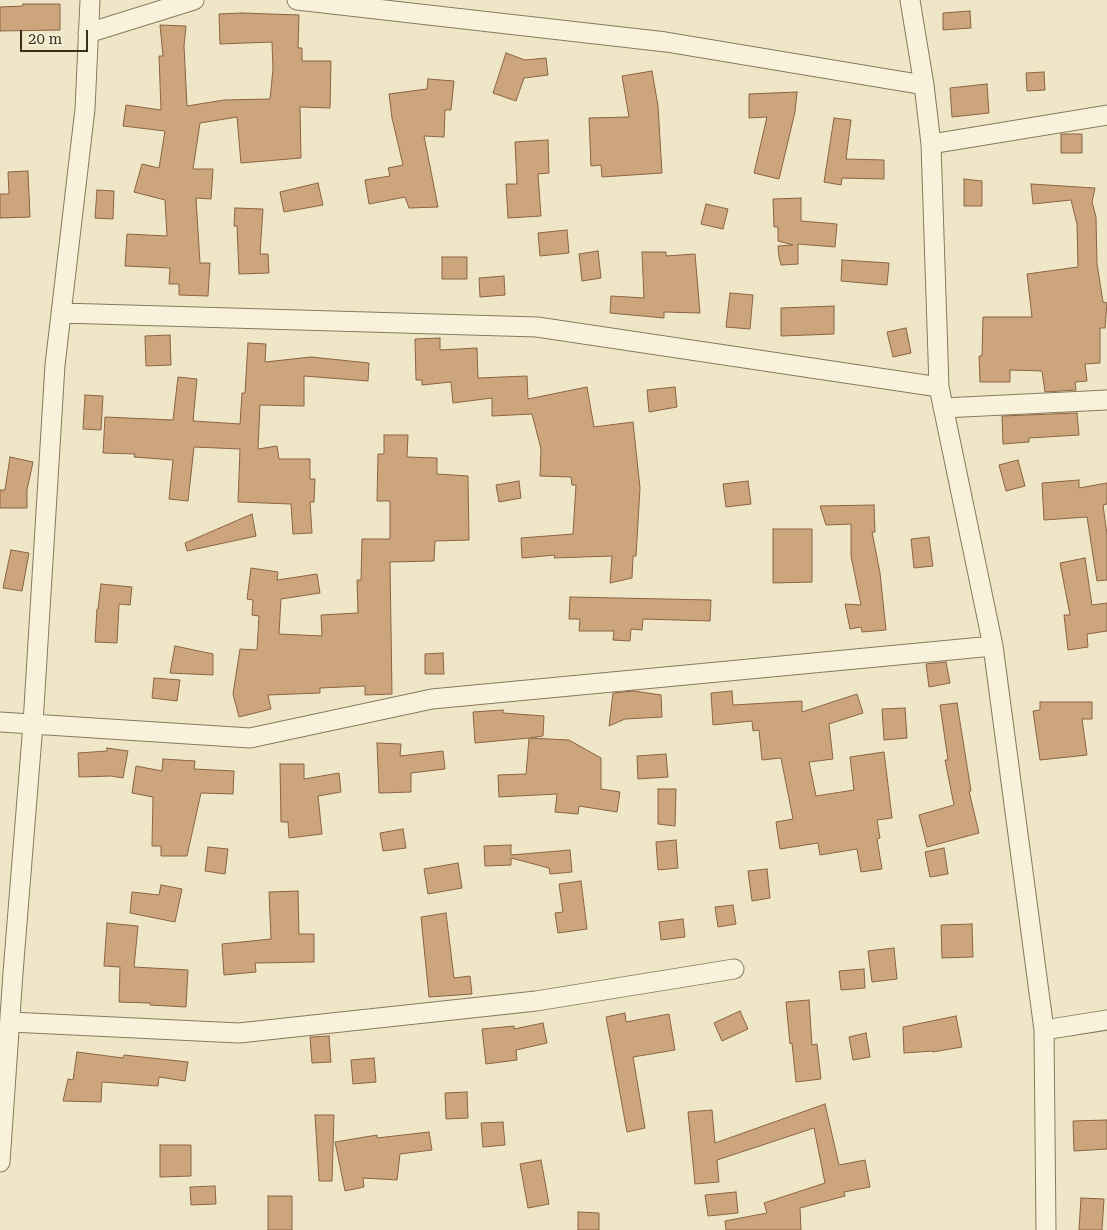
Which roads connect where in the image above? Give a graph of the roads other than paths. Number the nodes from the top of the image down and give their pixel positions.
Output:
1 (90, 0) edge
2 (194, 0) edge
3 (296, 0) edge
4 (910, 0) edge
5 (88, 33) junction
6 (924, 85) junction
7 (1107, 115) edge
8 (931, 144) junction
9 (61, 313) junction
10 (939, 387) junction
11 (1107, 400) edge
12 (943, 408) junction
13 (993, 646) junction
14 (0, 722) edge
15 (33, 724) junction
16 (734, 969) dead end
17 (6, 973) edge
18 (1107, 1020) edge
19 (10, 1022) junction
20 (1044, 1030) junction
21 (0, 1162) edge
22 (1046, 1230) edge

1 - 5 street
2 - 5 street
3 - 6 street
4 - 6 street
5 - 9 street
6 - 8 street
7 - 8 street
8 - 10 street
9 - 10 street
9 - 15 street
10 - 12 street
11 - 12 street
12 - 13 street
13 - 15 street
13 - 20 street
14 - 15 street
15 - 17 street
16 - 19 street
17 - 19 street
18 - 20 street
19 - 21 street
20 - 22 street

